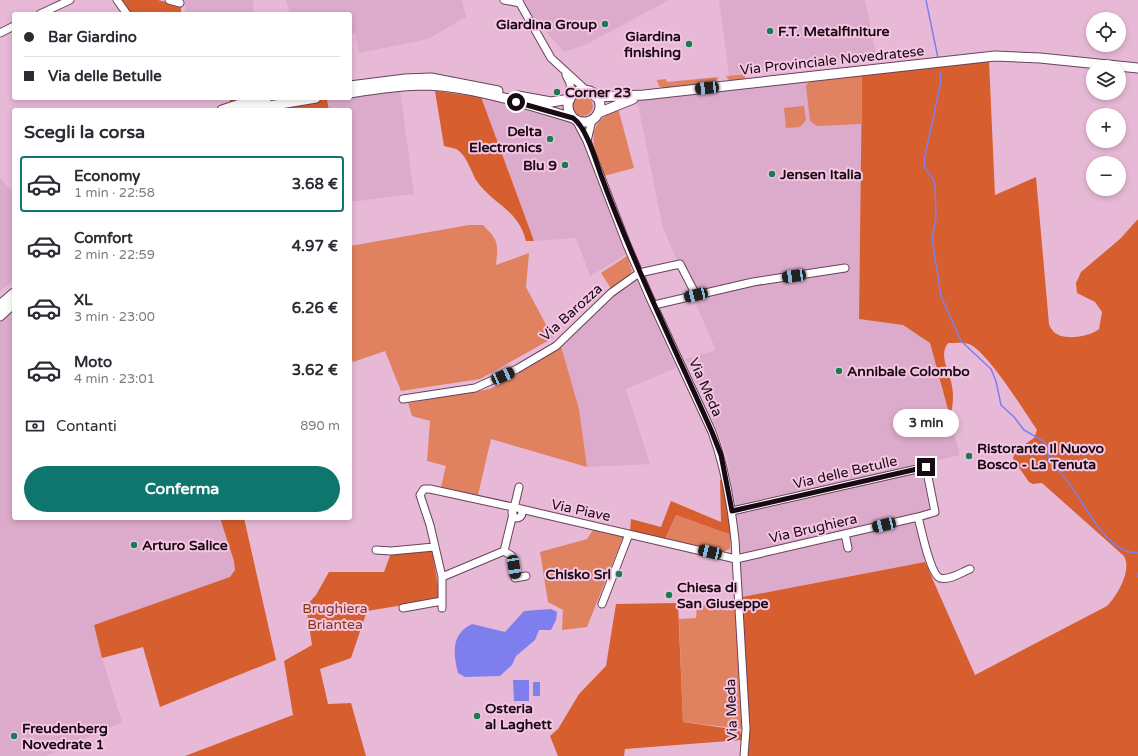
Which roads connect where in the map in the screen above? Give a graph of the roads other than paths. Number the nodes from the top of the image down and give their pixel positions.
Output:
1 (70, 0) edge
2 (117, 0) edge
3 (169, 0) edge
4 (504, 0) edge
5 (519, 1) edge
6 (180, 3) dead end
7 (44, 12) edge
8 (126, 12) edge
9 (12, 27) edge
10 (0, 33) edge
11 (1138, 68) edge
12 (564, 71) junction
13 (352, 86) edge
14 (588, 91) junction
15 (352, 93) edge
16 (644, 95) junction
17 (596, 97) junction
18 (570, 98) junction
19 (242, 100) edge
20 (304, 100) edge
21 (226, 108) edge
22 (257, 108) edge
23 (594, 116) junction
24 (574, 119) junction
25 (588, 140) junction
26 (845, 268) dead end
27 (639, 273) junction
28 (12, 295) edge
29 (696, 295) junction
30 (0, 305) edge
31 (12, 305) edge
32 (654, 305) junction
33 (0, 316) edge
34 (403, 398) dead end
35 (519, 487) dead end
36 (732, 511) junction
37 (517, 513) junction
38 (918, 517) junction
39 (629, 534) junction
40 (845, 534) junction
41 (434, 547) junction
42 (848, 548) dead end
43 (376, 550) dead end
44 (504, 551) junction
45 (736, 558) junction
46 (970, 569) dead end
47 (526, 576) dead end
48 (442, 577) junction
49 (602, 604) dead end
50 (403, 608) dead end
51 (744, 756) edge

1 - 7 street
2 - 8 street
3 - 6 street
4 - 5 street
5 - 12 street
9 - 10 street
11 - 16 main road, Via Provinciale Novedratese
12 - 14 street
12 - 18 street
13 - 18 main road
14 - 17 main road
14 - 18 main road
15 - 24 main road
16 - 17 main road, Via Provinciale Novedratese
16 - 23 main road, Via Provinciale Novedratese
17 - 23 main road
18 - 24 main road
19 - 21 main road
20 - 22 main road
23 - 24 main road
23 - 25 street
24 - 25 street, Via Meda
25 - 27 street, Via Meda
26 - 29 street
27 - 29 street
27 - 32 street, Via Meda
27 - 34 street, Via Barozza
28 - 30 main road
29 - 32 street
31 - 33 main road
32 - 36 street, Via Meda
35 - 37 street
36 - 38 street, Via delle Betulle
36 - 45 street, Via Meda
37 - 39 street, Via Piave
37 - 41 street, Via Piave
37 - 44 street
38 - 40 street, Via Brughiera
38 - 46 street
39 - 45 street, Via Piave
39 - 49 street
40 - 42 street
40 - 45 street, Via Brughiera
41 - 43 street
41 - 48 street
44 - 47 street
44 - 48 street
45 - 51 street, Via Meda
48 - 50 street

